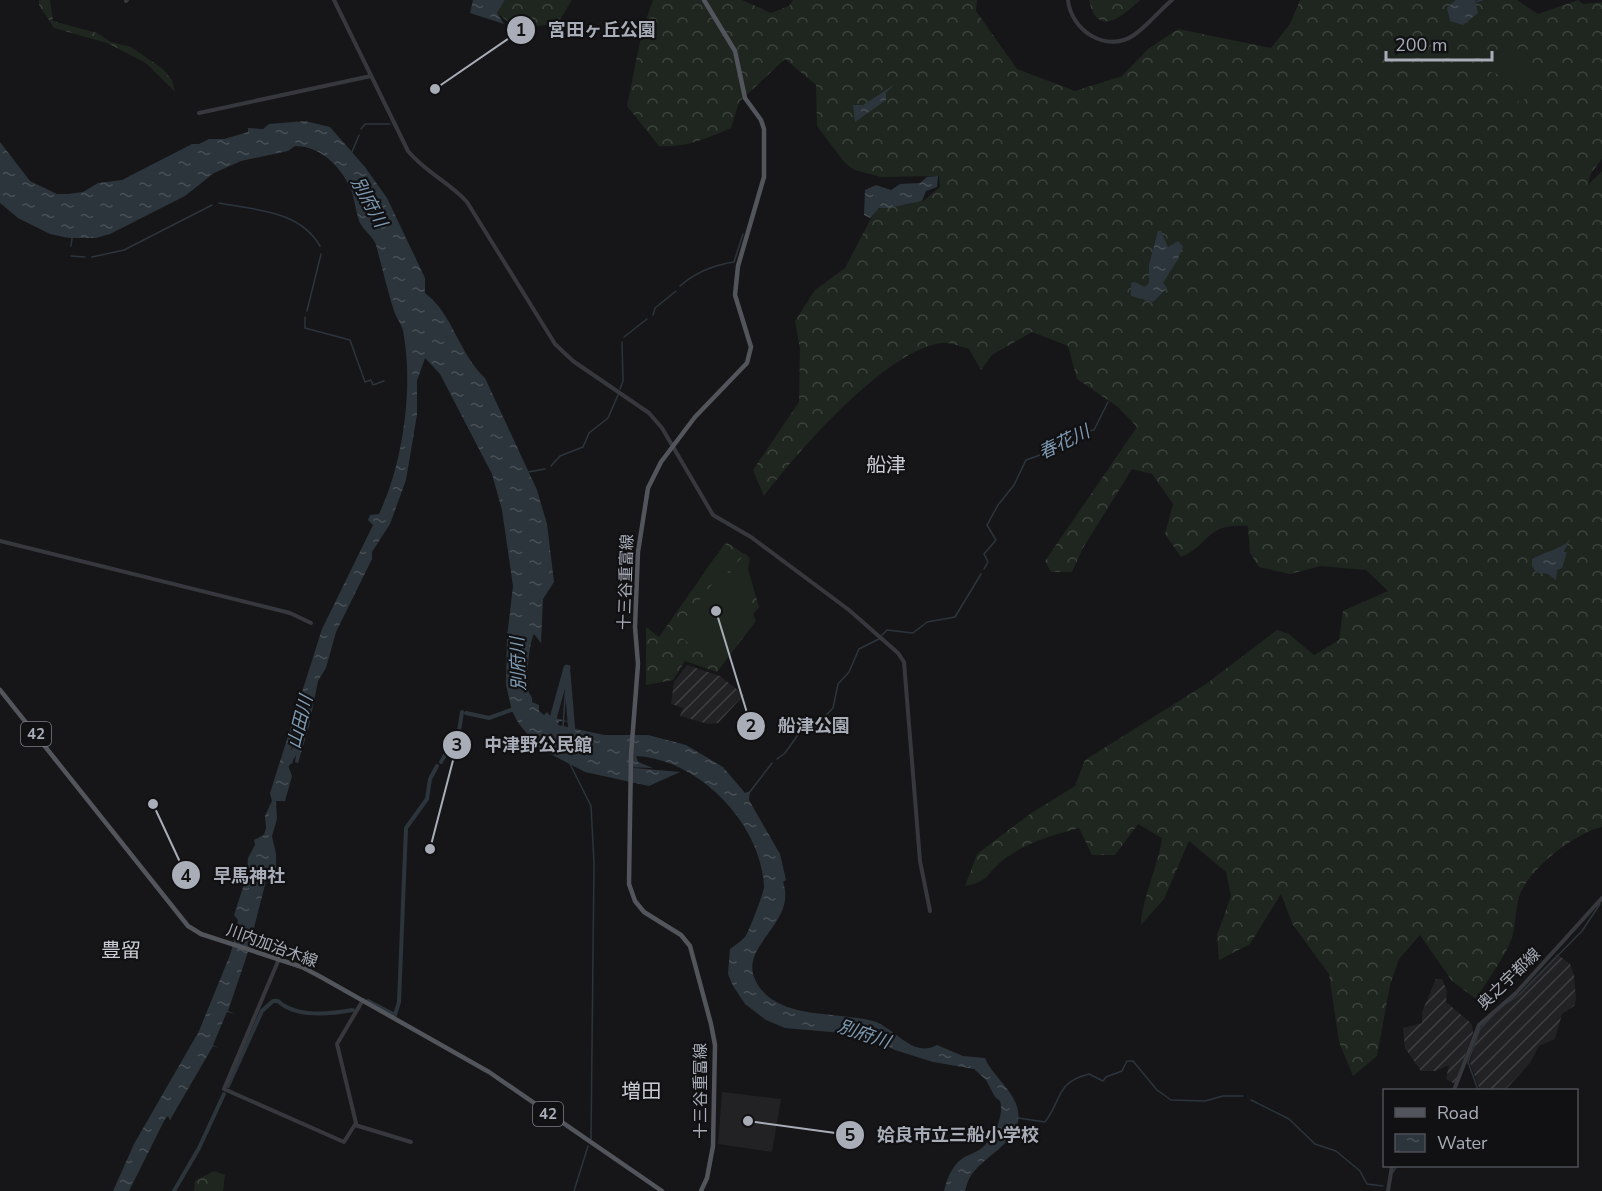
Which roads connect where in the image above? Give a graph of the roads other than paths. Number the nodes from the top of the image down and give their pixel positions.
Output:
1 (334, 0) edge
2 (704, 0) edge
3 (1068, 0) edge
4 (1172, 0) edge
5 (372, 76) junction
6 (199, 113) dead end
7 (672, 445) junction
8 (0, 541) edge
9 (311, 623) dead end
10 (0, 690) edge
11 (1602, 898) edge
12 (930, 911) dead end
13 (279, 959) junction
14 (363, 1000) junction
15 (1454, 1089) edge
16 (355, 1125) junction
17 (411, 1142) dead end
18 (1392, 1167) edge
19 (662, 1191) edge
20 (701, 1191) edge
21 (1388, 1191) edge

1 - 5 street
2 - 7 main road, 十三谷重富線
3 - 4 street
5 - 6 street
5 - 7 street
7 - 12 street
7 - 20 main road, 十三谷重富線
8 - 9 street
10 - 13 main road, 川内加治木線 / 42
11 - 15 street, 奥之宇都線
13 - 14 main road, 川内加治木線 / 42
13 - 16 street
14 - 16 street
14 - 19 main road, 川内加治木線 / 42
16 - 17 street
18 - 21 street

